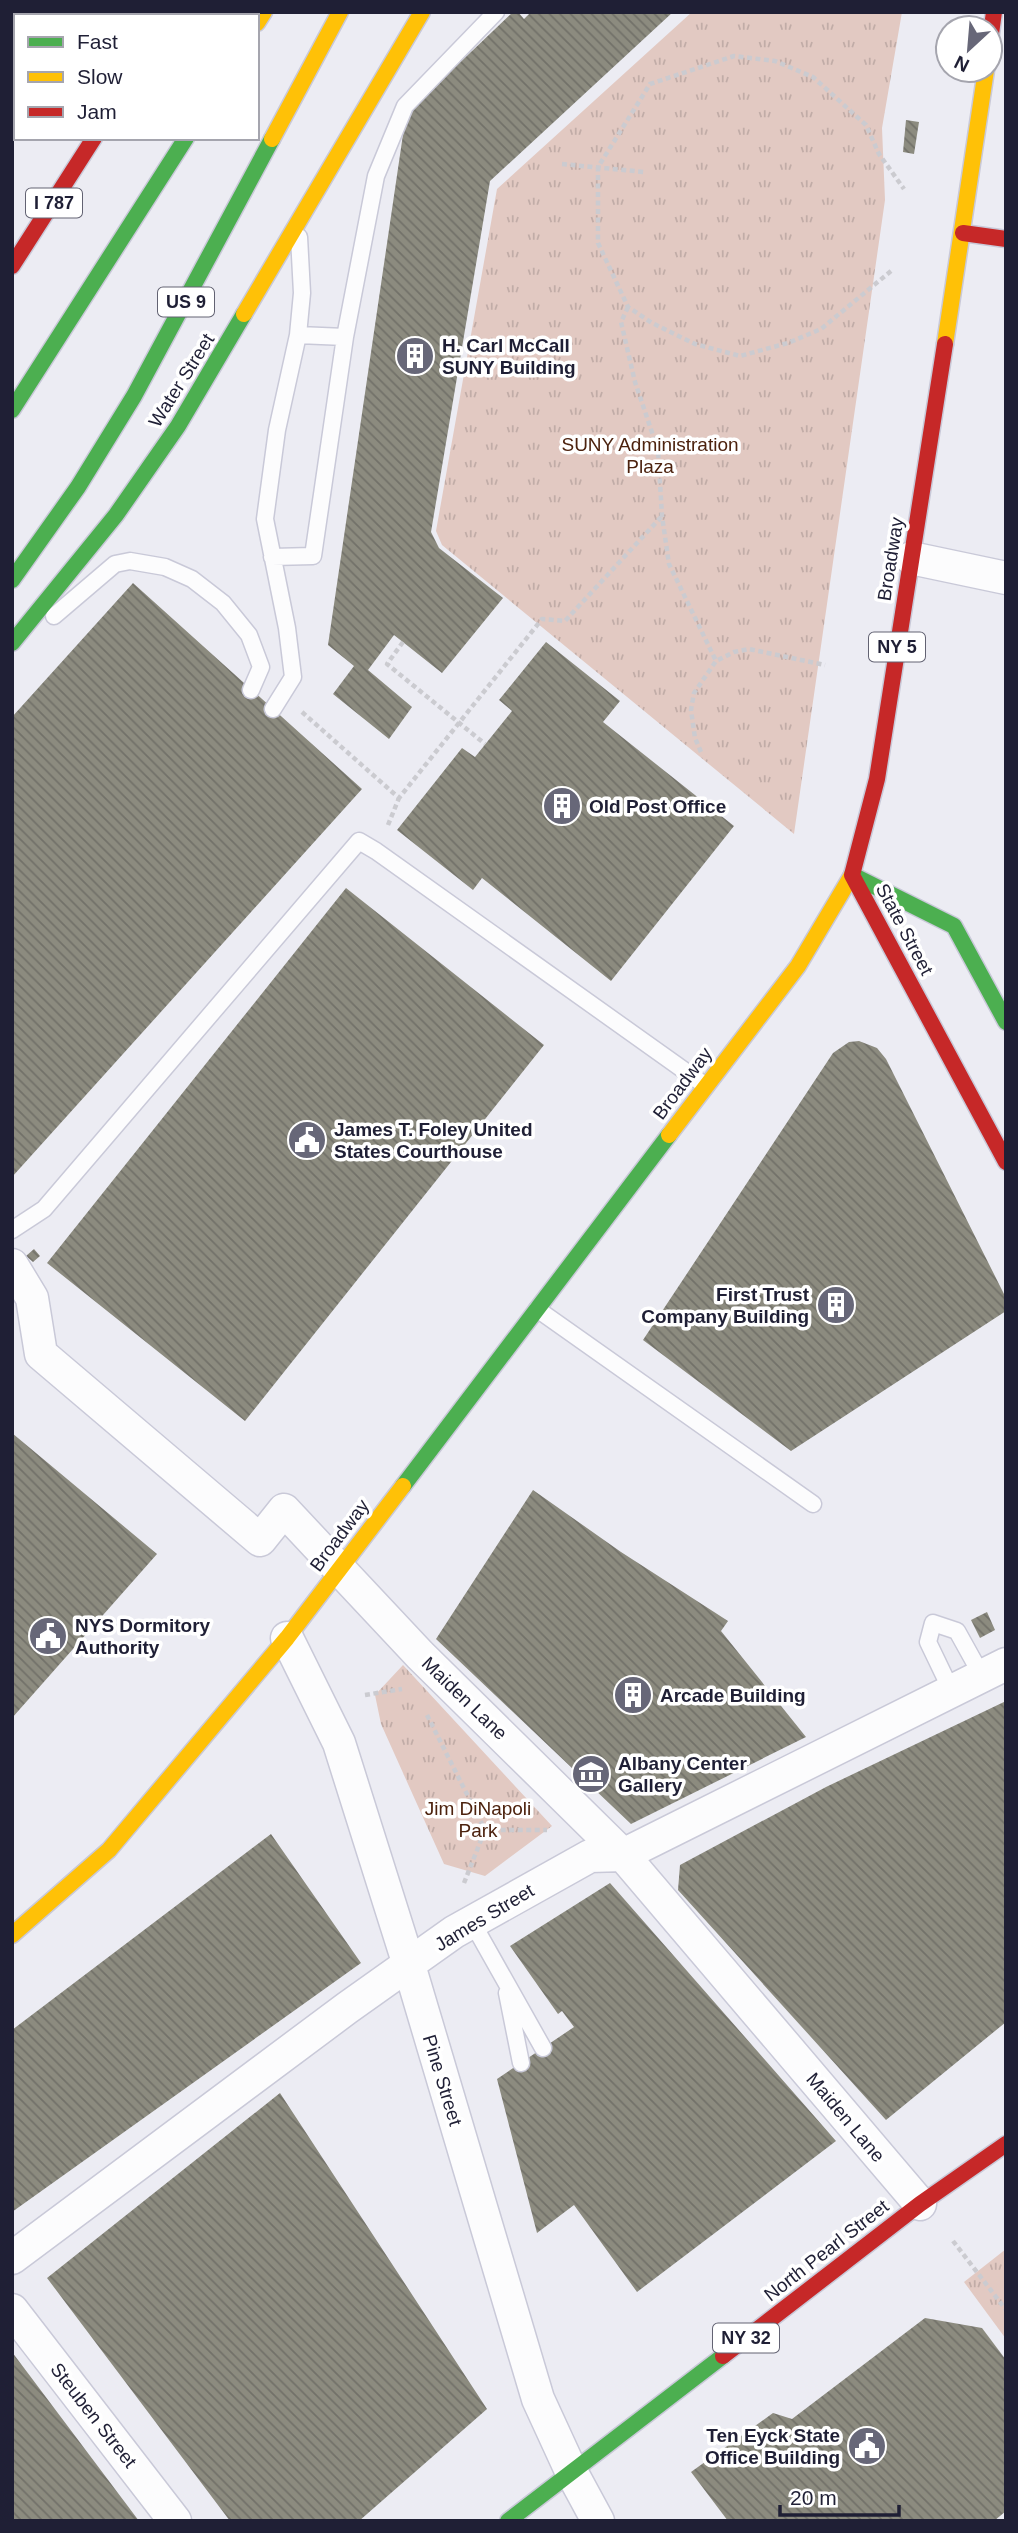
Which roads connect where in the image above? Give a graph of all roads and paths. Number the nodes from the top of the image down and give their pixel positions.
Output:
1 (340, 12) edge
2 (422, 12) edge
3 (496, 12) edge
4 (984, 84) edge
5 (93, 140) edge
6 (185, 140) edge
7 (562, 164) dead end
8 (598, 167) junction
9 (643, 172) dead end
10 (904, 189) dead end
11 (298, 224) junction
12 (963, 233) junction
13 (1006, 239) edge
14 (12, 266) edge
15 (891, 271) dead end
16 (628, 307) junction
17 (298, 335) junction
18 (345, 337) junction
19 (12, 410) edge
20 (662, 516) junction
21 (272, 557) junction
22 (911, 558) junction
23 (1006, 579) edge
24 (12, 580) edge
25 (403, 642) dead end
26 (12, 643) edge
27 (12, 651) edge
28 (716, 661) junction
29 (825, 665) dead end
30 (251, 690) dead end
31 (293, 705) dead end
32 (273, 709) dead end
33 (485, 744) dead end
34 (701, 752) dead end
35 (852, 875) junction
36 (1006, 1022) edge
37 (706, 1086) junction
38 (1006, 1162) edge
39 (12, 1230) edge
40 (12, 1265) edge
41 (537, 1308) junction
42 (813, 1504) dead end
43 (339, 1569) junction
44 (287, 1638) junction
45 (994, 1670) edge
46 (952, 1692) junction
47 (425, 1711) dead end
48 (485, 1830) junction
49 (549, 1830) dead end
50 (623, 1855) junction
51 (464, 1883) dead end
52 (472, 1922) junction
53 (12, 1935) edge
54 (409, 1965) junction
55 (504, 1980) junction
56 (543, 2048) dead end
57 (521, 2063) dead end
58 (1006, 2144) edge
59 (920, 2204) junction
60 (953, 2241) dead end
61 (12, 2258) edge
62 (12, 2310) edge
63 (1006, 2311) edge
64 (572, 2473) junction
65 (175, 2521) edge
66 (508, 2521) edge
67 (598, 2521) edge

1 - 24 main road, US 9
2 - 11 main road, Water Street
3 - 18 lane
4 - 12 main road, Broadway / NY 5
5 - 14 main road, I 787
6 - 19 main road
7 - 8 path
8 - 9 path
8 - 10 path
8 - 16 path
11 - 17 lane
11 - 26 main road, Water Street
12 - 13 main road
12 - 22 main road, Broadway / NY 5
15 - 16 path
16 - 20 path
17 - 18 lane
17 - 21 lane
18 - 21 lane
20 - 28 path
20 - 31 path
21 - 32 lane
22 - 23 street
22 - 35 main road, Broadway / NY 5
25 - 33 path, bridge
27 - 30 lane
28 - 29 path
28 - 34 path
35 - 36 main road, State Street
35 - 37 main road, Broadway
35 - 38 main road, State Street
37 - 39 lane
37 - 41 main road, Broadway
40 - 43 street, Maiden Lane
41 - 42 lane
41 - 43 main road, Broadway
43 - 44 main road, Broadway
43 - 50 street, Maiden Lane
44 - 53 main road, Broadway
44 - 54 street, Pine Street
45 - 46 street, James Street
45 - 46 lane
46 - 50 street, James Street
47 - 48 path
48 - 49 path
48 - 51 path
50 - 52 street, James Street
50 - 59 street, Maiden Lane
52 - 54 street, James Street
52 - 55 lane
54 - 61 street, James Street
54 - 64 street, Pine Street
55 - 56 lane
55 - 57 lane
58 - 59 main road, North Pearl Street / NY 32
59 - 64 main road, North Pearl Street / NY 32
60 - 63 path
62 - 65 street, Steuben Street
64 - 66 main road, North Pearl Street / NY 32
64 - 67 street, Pine Street

